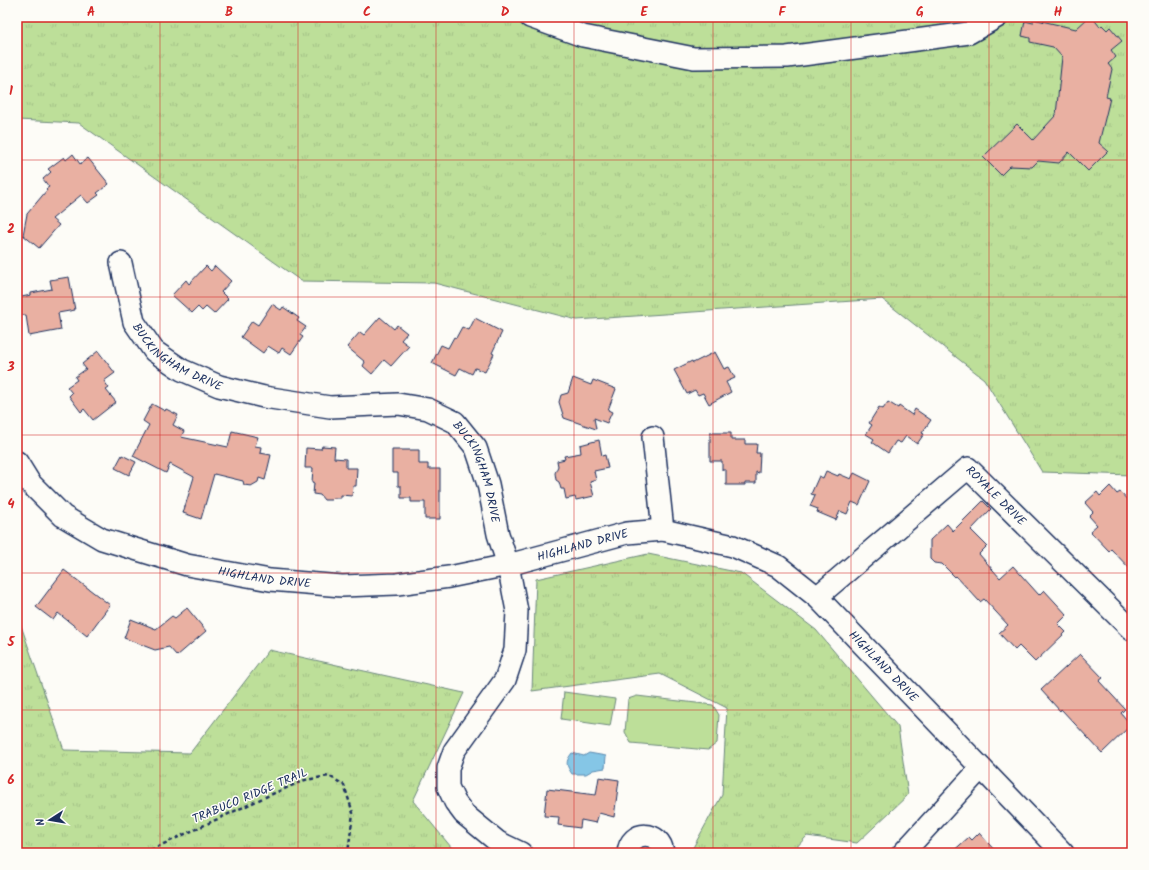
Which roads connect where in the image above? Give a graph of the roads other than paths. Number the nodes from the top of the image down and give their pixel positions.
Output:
1 (530, 17) edge
2 (997, 17) edge
3 (121, 263) dead end
4 (653, 437) dead end
5 (17, 462) edge
6 (663, 530) junction
7 (508, 565) junction
8 (817, 597) junction
9 (1132, 630) edge
10 (981, 768) junction
11 (521, 853) edge
12 (628, 853) edge
13 (663, 853) edge
14 (903, 853) edge
15 (1064, 853) edge

1 - 2 street
3 - 7 street, BUCKINGHAM DRIVE
4 - 6 street
5 - 7 street, HIGHLAND DRIVE
6 - 7 street, HIGHLAND DRIVE
6 - 8 street, HIGHLAND DRIVE
7 - 11 street, BUCKINGHAM DRIVE
8 - 9 street, ROYALE DRIVE
8 - 10 street, HIGHLAND DRIVE
10 - 14 street
10 - 15 street, HIGHLAND DRIVE
12 - 13 street

